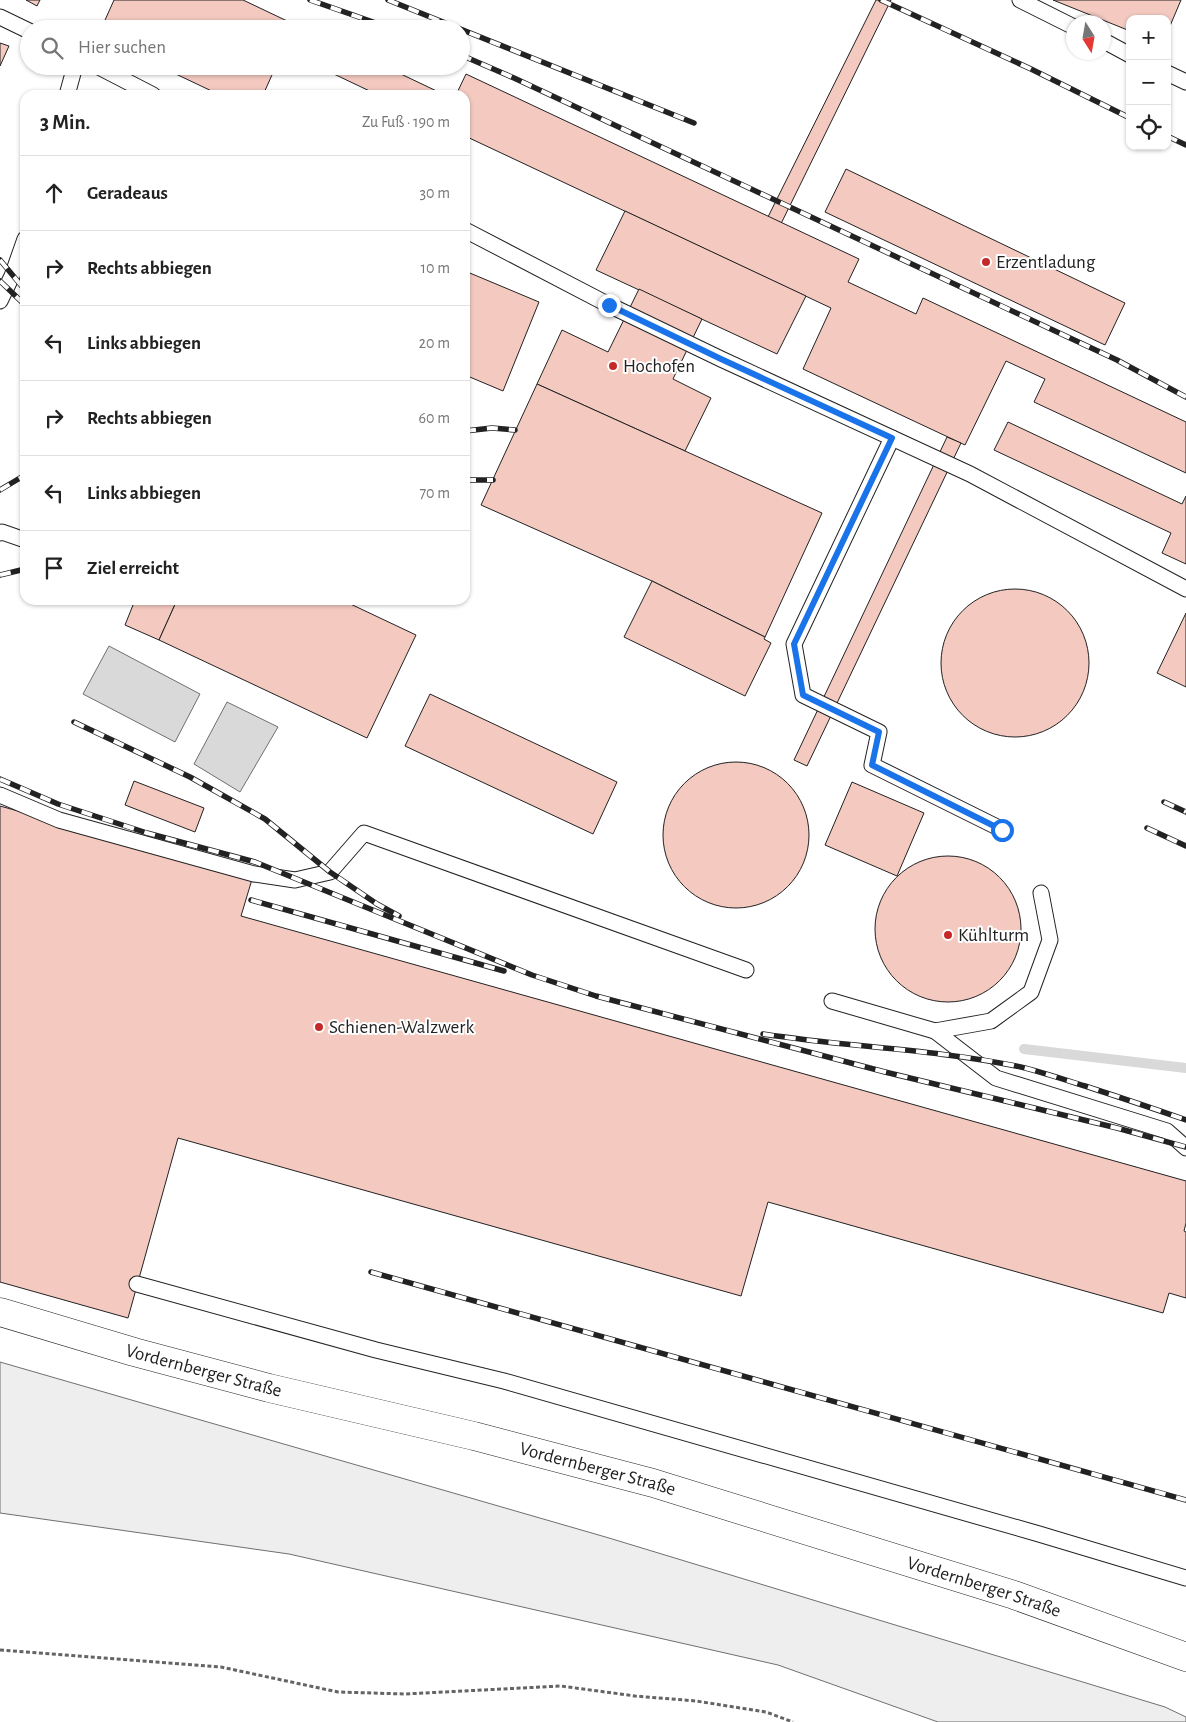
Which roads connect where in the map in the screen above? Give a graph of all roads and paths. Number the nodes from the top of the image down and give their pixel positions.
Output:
1 (1020, 0) edge
2 (0, 17) edge
3 (1066, 23) edge
4 (20, 27) edge
5 (1111, 45) edge
6 (1126, 52) edge
7 (73, 75) edge
8 (114, 75) edge
9 (1171, 75) edge
10 (1186, 82) edge
11 (68, 90) edge
12 (143, 90) edge
13 (470, 233) edge
14 (20, 253) edge
15 (0, 301) edge
16 (892, 438) junction
17 (1, 530) edge
18 (20, 538) edge
19 (1186, 589) edge
20 (0, 795) edge
21 (1002, 830) dead end
22 (1041, 893) dead end
23 (746, 970) dead end
24 (832, 1001) dead end
25 (935, 1031) junction
26 (1186, 1148) edge
27 (137, 1284) dead end
28 (0, 1312) edge
29 (1186, 1578) edge
30 (0, 1650) edge
31 (1186, 1657) edge
32 (793, 1722) edge

1 - 3 lane
2 - 4 lane
5 - 6 lane
7 - 11 lane
8 - 12 lane
9 - 10 lane
13 - 16 lane
14 - 15 lane
16 - 19 lane
16 - 21 lane
17 - 18 lane
20 - 23 lane
22 - 25 lane
24 - 25 lane
25 - 26 lane
27 - 29 lane
28 - 31 main road, Vordernberger Straße
30 - 32 path

